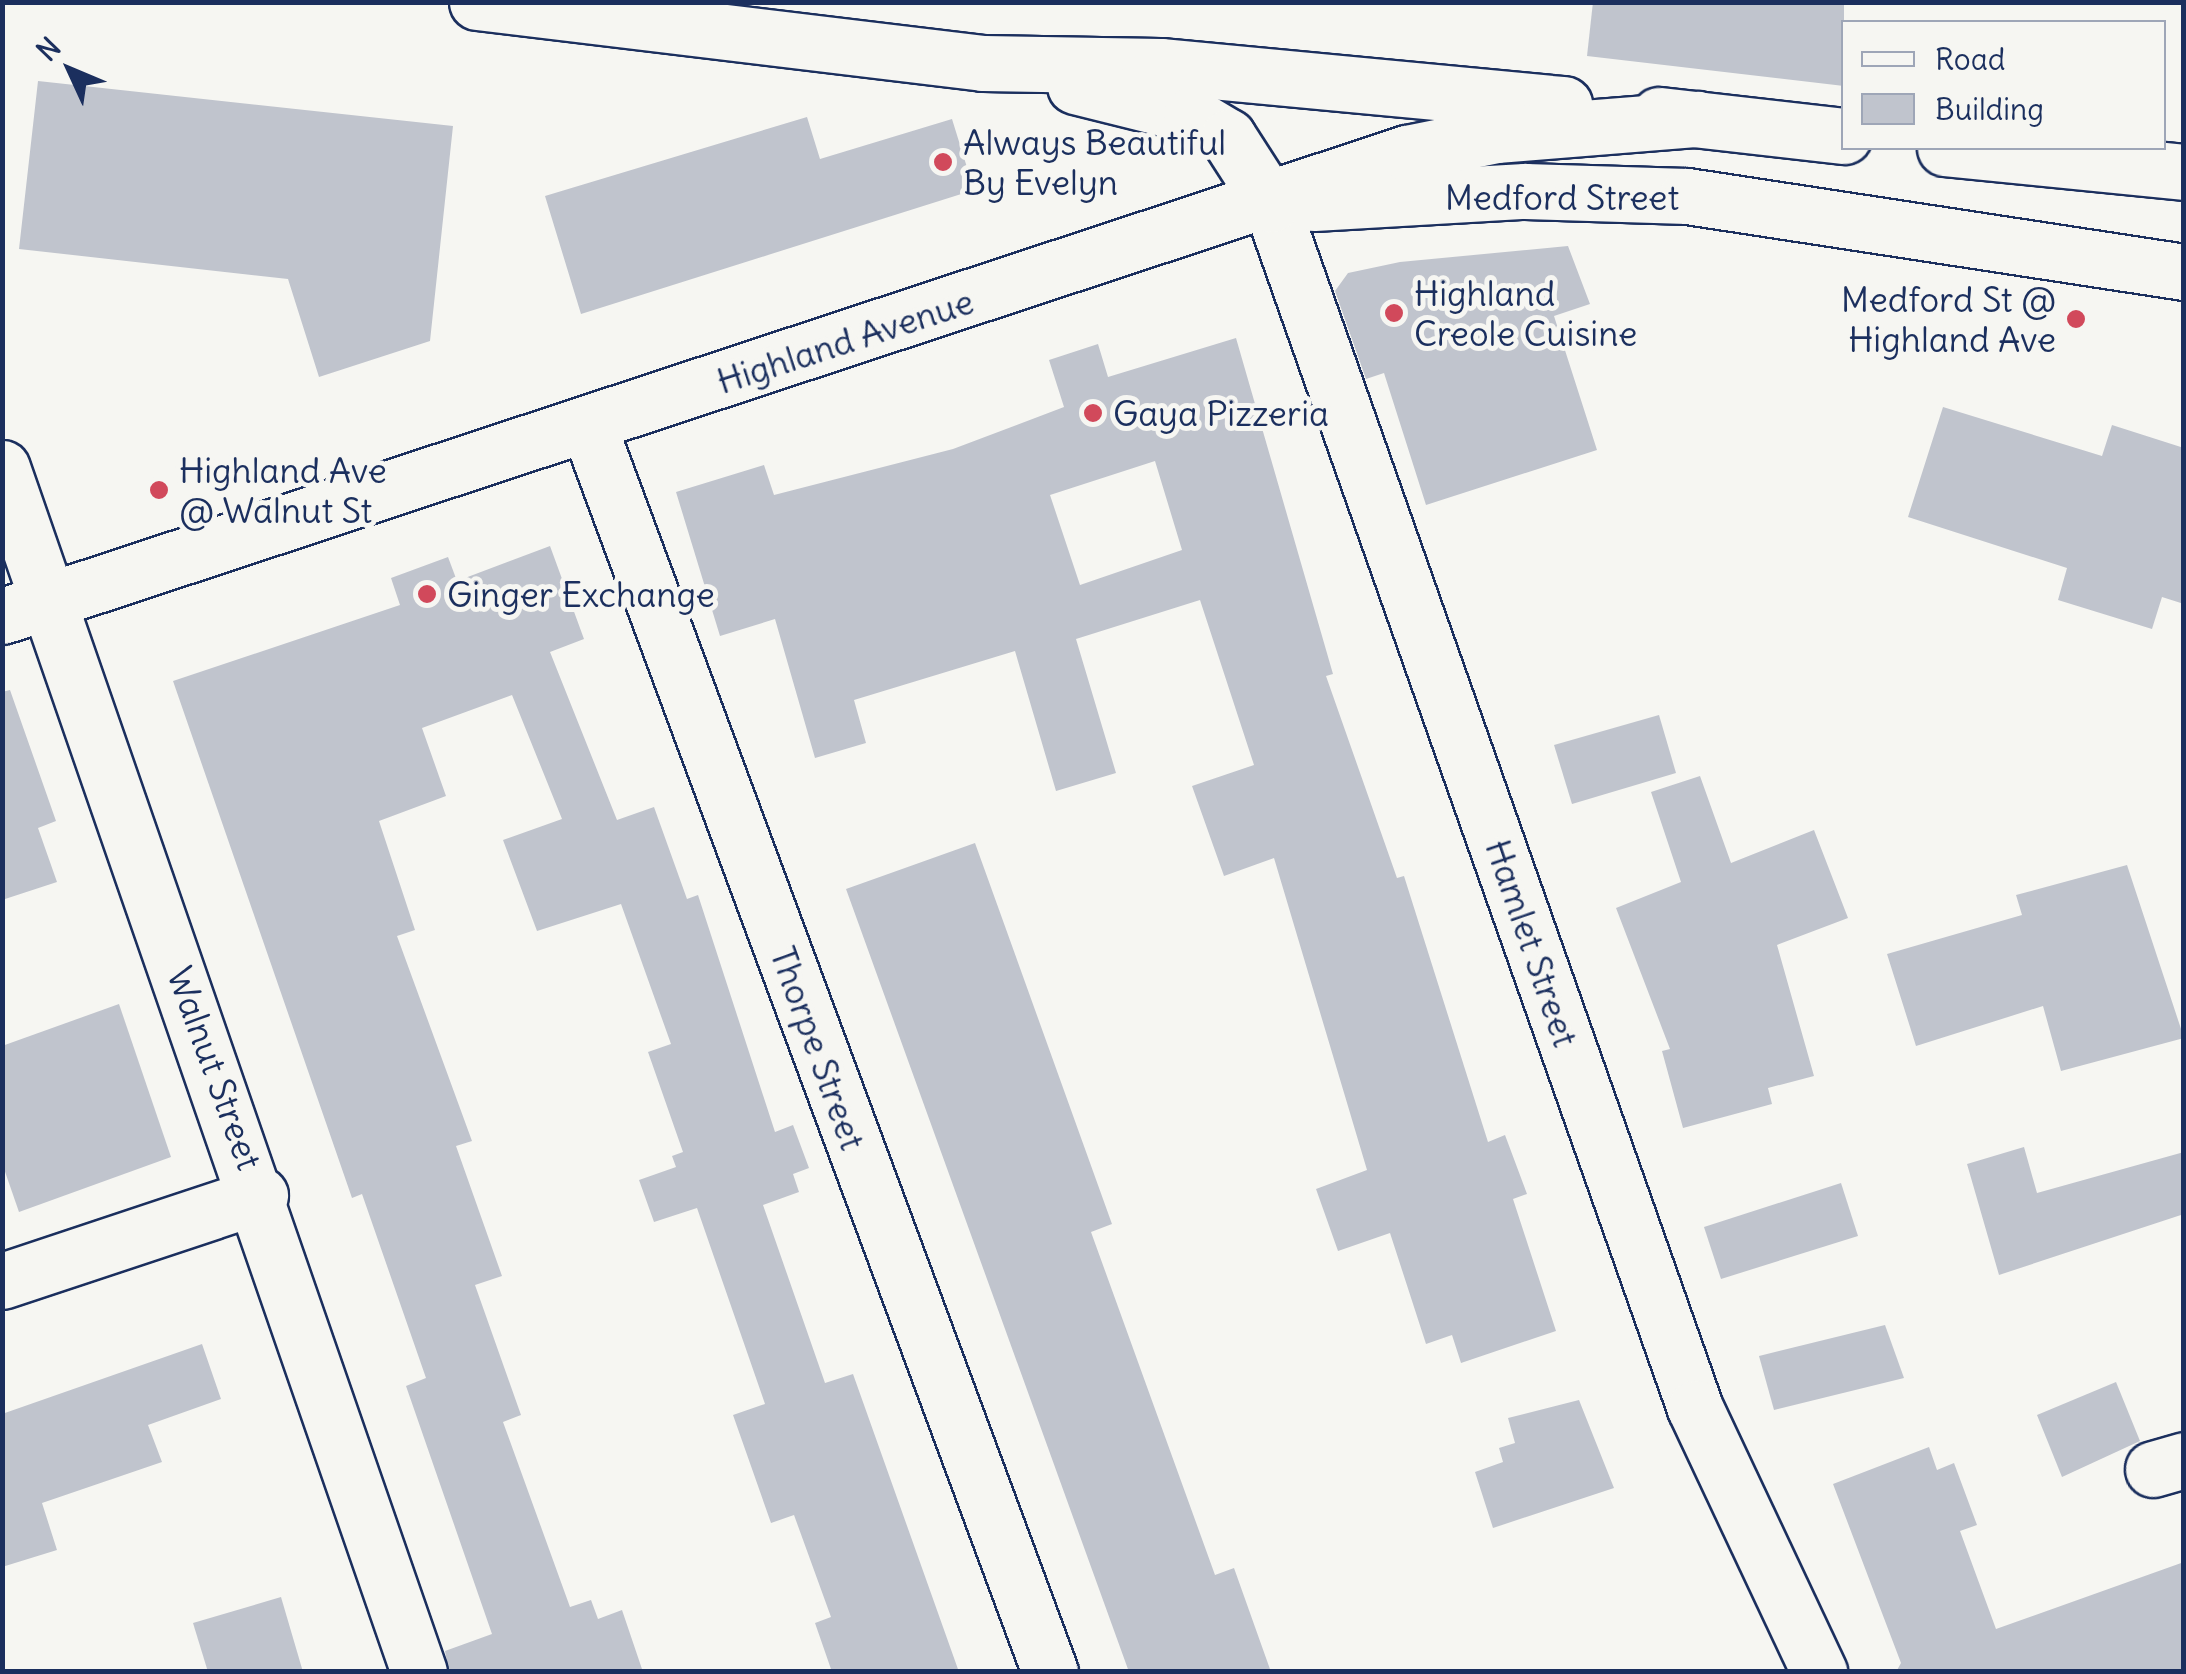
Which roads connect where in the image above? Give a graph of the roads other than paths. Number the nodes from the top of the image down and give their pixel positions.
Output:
1 (477, 2) edge
2 (983, 63) junction
3 (1697, 119) junction
4 (1841, 136) edge
5 (1965, 150) edge
6 (2184, 172) edge
7 (1271, 204) junction
8 (2184, 272) edge
9 (588, 425) junction
10 (2, 468) edge
11 (26, 608) edge
12 (260, 1196) junction
13 (2, 1280) edge
14 (419, 1672) edge
15 (1050, 1672) edge
16 (1819, 1672) edge

1 - 2 main road
2 - 3 main road
2 - 7 main road
3 - 4 main road
3 - 7 main road, Highland Avenue
5 - 6 main road
7 - 8 main road, Medford Street
7 - 9 main road, Highland Avenue
7 - 16 main road, Hamlet Street
9 - 11 main road, Highland Avenue
9 - 15 main road, Thorpe Street
10 - 11 main road, Walnut Street
11 - 12 main road, Walnut Street
12 - 13 main road
12 - 14 main road, Walnut Street

